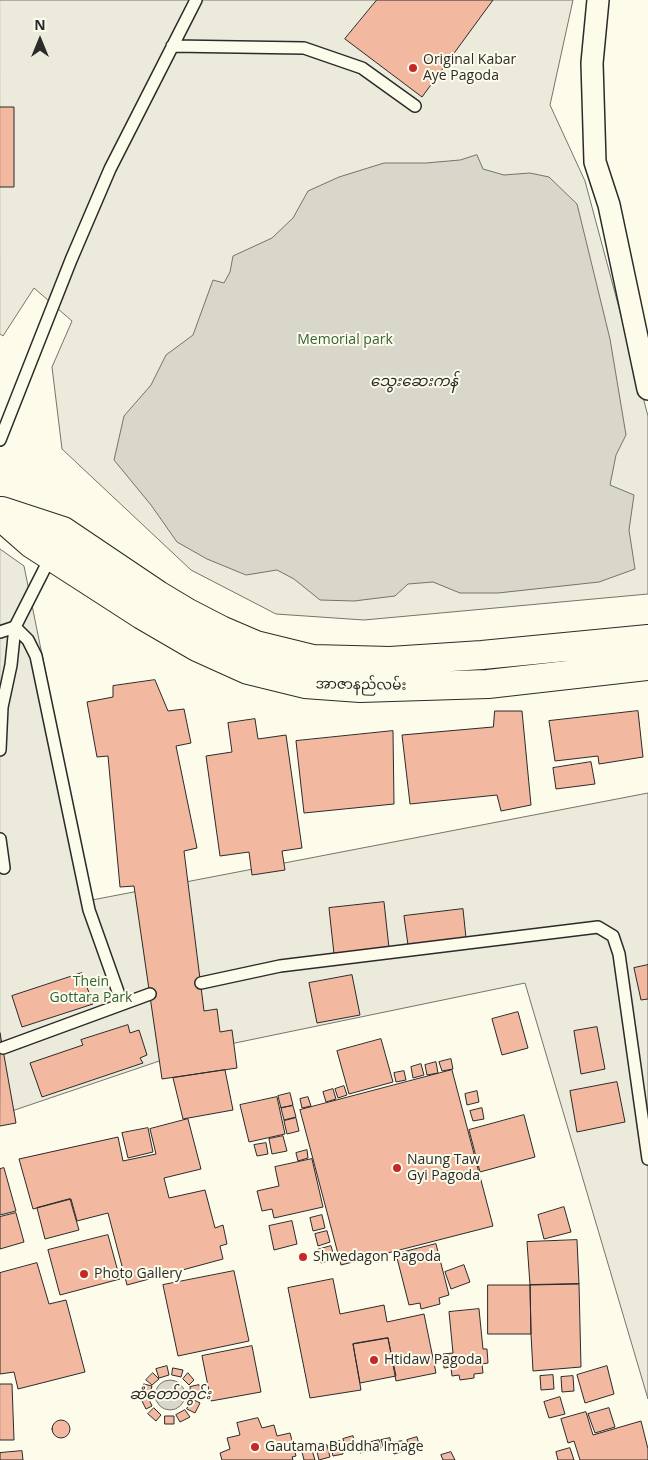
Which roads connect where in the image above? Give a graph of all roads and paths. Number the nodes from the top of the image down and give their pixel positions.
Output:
1 (196, 0) edge
2 (598, 0) edge
3 (172, 46) junction
4 (415, 106) dead end
5 (648, 389) edge
6 (4, 415) edge
7 (0, 440) edge
8 (0, 510) edge
9 (0, 516) edge
10 (57, 544) junction
11 (15, 627) junction
12 (0, 632) edge
13 (648, 639) edge
14 (256, 645) junction
15 (482, 655) junction
16 (648, 666) edge
17 (248, 670) junction
18 (488, 684) junction
19 (1, 707) edge
20 (0, 750) edge
21 (0, 839) edge
22 (4, 868) dead end
23 (200, 983) dead end
24 (150, 994) dead end
25 (122, 1003) junction
26 (3, 1048) dead end
27 (648, 1159) edge

1 - 3 lane
2 - 5 street
3 - 4 lane
3 - 6 lane
6 - 7 lane
8 - 10 main road, အာဇာနည်လမ်း
9 - 10 main road, အာဇာနည်လမ်း
10 - 11 lane
10 - 14 main road, အာဇာနည်လမ်း
10 - 17 main road, အာဇာနည်လမ်း
11 - 12 lane
11 - 19 lane
11 - 25 lane
13 - 15 main road, အာဇာနည်လမ်း
14 - 15 main road, အာဇာနည်လမ်း
14 - 17 main road
15 - 18 main road
16 - 18 main road, အာဇာနည်လမ်း
17 - 18 main road, အာဇာနည်လမ်း
19 - 20 lane
21 - 22 lane
23 - 27 lane
24 - 25 lane
25 - 26 lane

